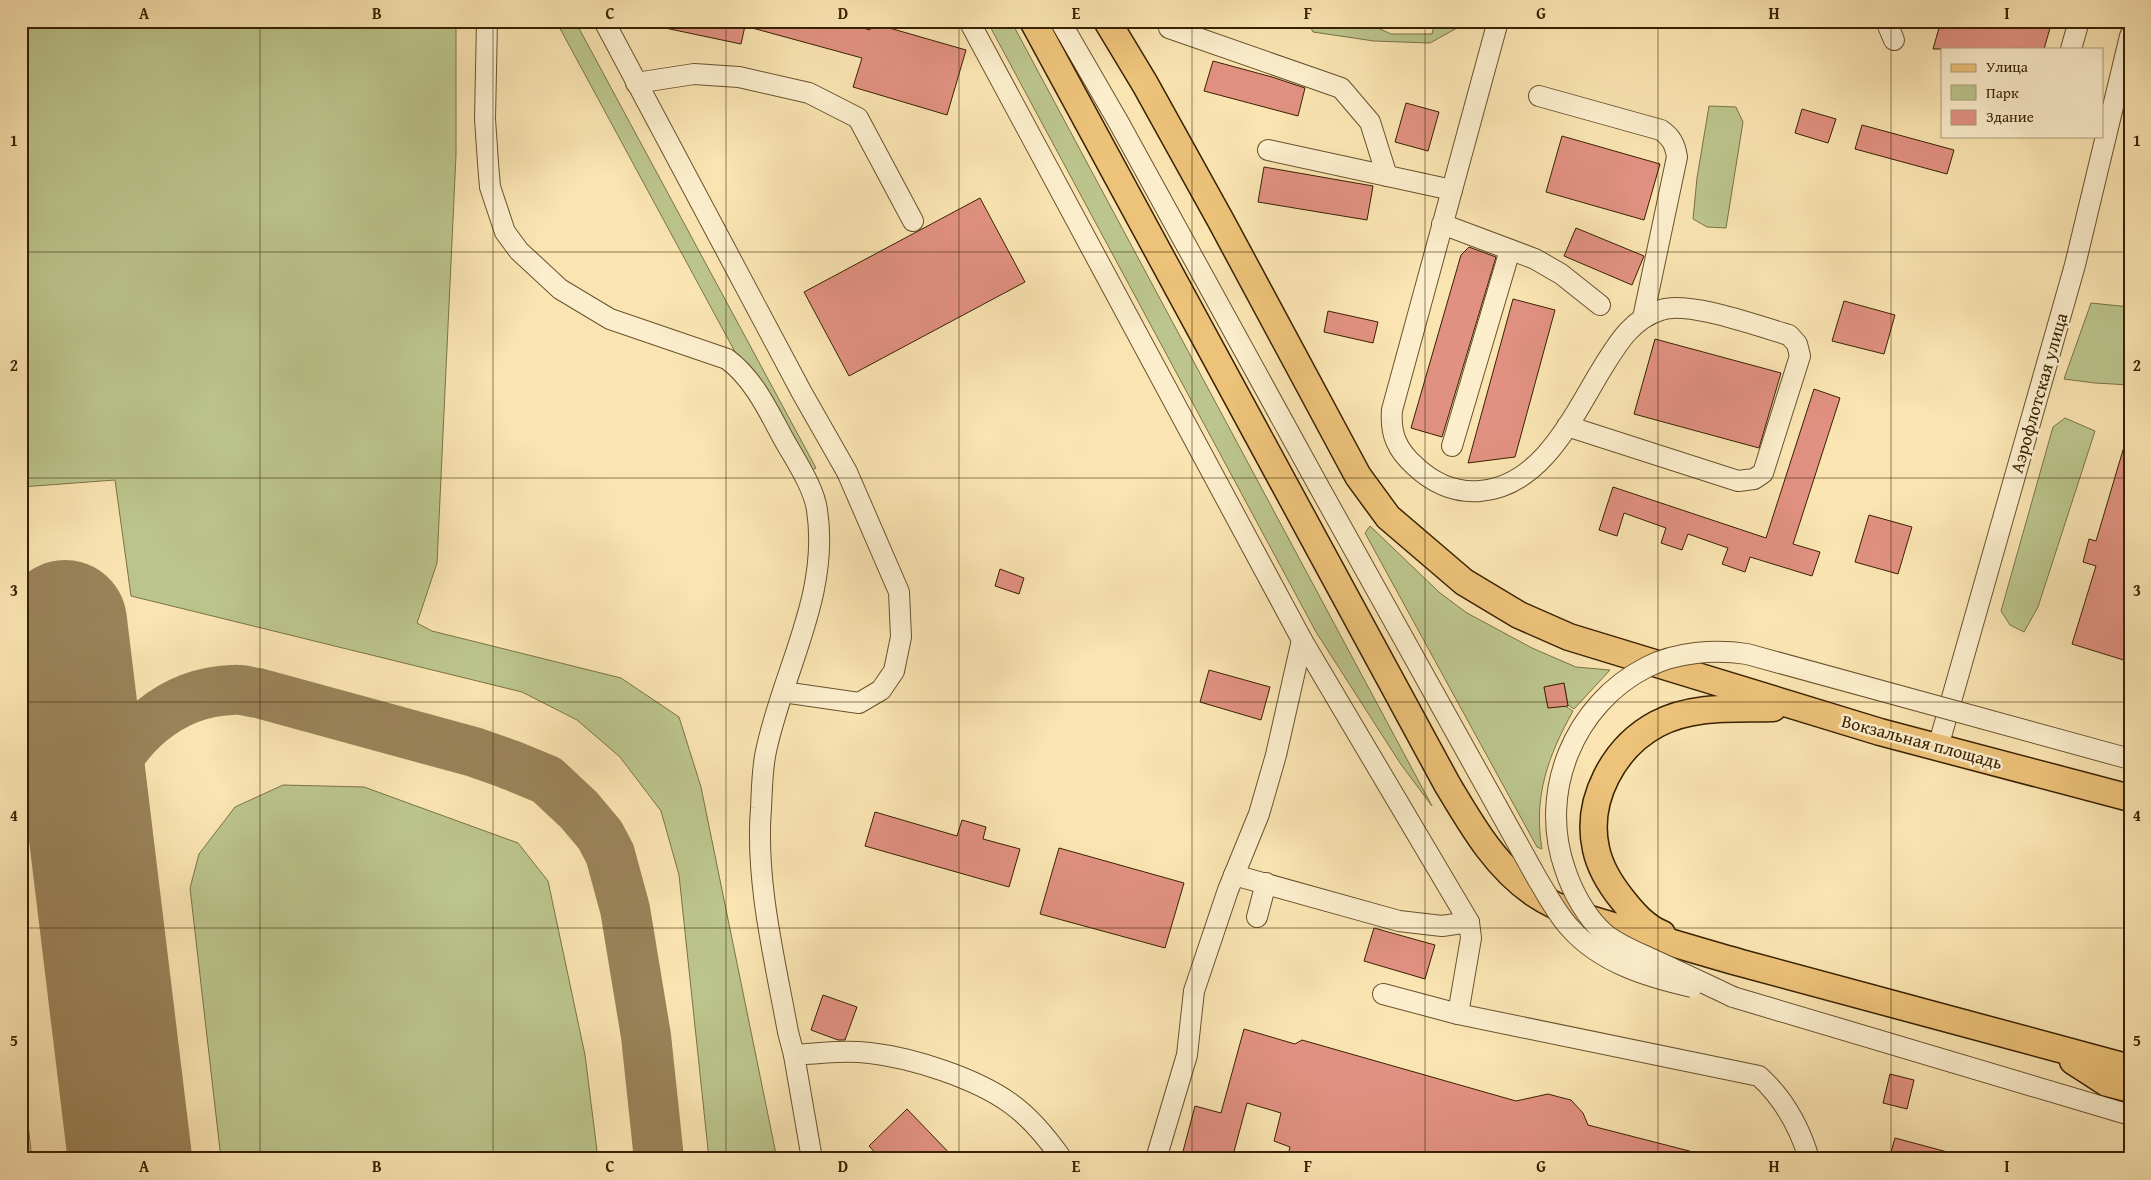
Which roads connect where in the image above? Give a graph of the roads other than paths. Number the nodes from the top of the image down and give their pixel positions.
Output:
1 (487, 21) edge
2 (604, 21) edge
3 (969, 21) edge
4 (1033, 21) edge
5 (1060, 21) edge
6 (1107, 21) edge
7 (1498, 21) edge
8 (1886, 21) edge
9 (2079, 21) edge
10 (1169, 28) dead end
11 (2130, 36) edge
12 (1894, 40) dead end
13 (2071, 48) edge
14 (636, 83) junction
15 (1539, 96) dead end
16 (1268, 150) dead end
17 (1387, 176) junction
18 (1452, 190) junction
19 (913, 221) dead end
20 (1442, 224) junction
21 (1510, 250) junction
22 (1600, 305) dead end
23 (1643, 318) junction
24 (1567, 426) junction
25 (1452, 446) dead end
26 (1302, 640) junction
27 (783, 692) junction
28 (1794, 707) junction
29 (1938, 747) junction
30 (2130, 758) edge
31 (2130, 798) edge
32 (1234, 875) junction
33 (1266, 883) junction
34 (1257, 917) dead end
35 (1469, 922) junction
36 (1713, 955) junction
37 (1383, 994) dead end
38 (1733, 996) junction
39 (1458, 1014) junction
40 (2049, 1046) junction
41 (794, 1055) junction
42 (2130, 1068) edge
43 (2130, 1089) edge
44 (2130, 1115) edge
45 (812, 1159) edge
46 (1062, 1159) edge
47 (1156, 1159) edge
48 (1809, 1159) edge

1 - 27 street
2 - 14 street
3 - 26 street
4 - 36 main road
5 - 38 street, bridge
6 - 28 main road, Вокзальная площадь
7 - 18 street
8 - 12 street
9 - 13 street
10 - 17 street
11 - 29 street, Аэрофлотская улица
14 - 19 street
14 - 27 street
15 - 23 street
16 - 17 street
17 - 18 street
18 - 20 street
20 - 21 street
20 - 24 street
21 - 22 street
21 - 25 street
23 - 24 street
23 - 24 street
26 - 32 street
26 - 35 street
27 - 41 street
28 - 29 main road, Вокзальная площадь
28 - 36 main road
29 - 31 main road, Вокзальная площадь
30 - 38 street, bridge
32 - 33 street
32 - 47 street
33 - 34 street
33 - 35 street
35 - 39 street
36 - 40 main road
37 - 39 street
38 - 44 street
39 - 48 street
40 - 42 main road
40 - 43 main road
41 - 45 street
41 - 46 street

